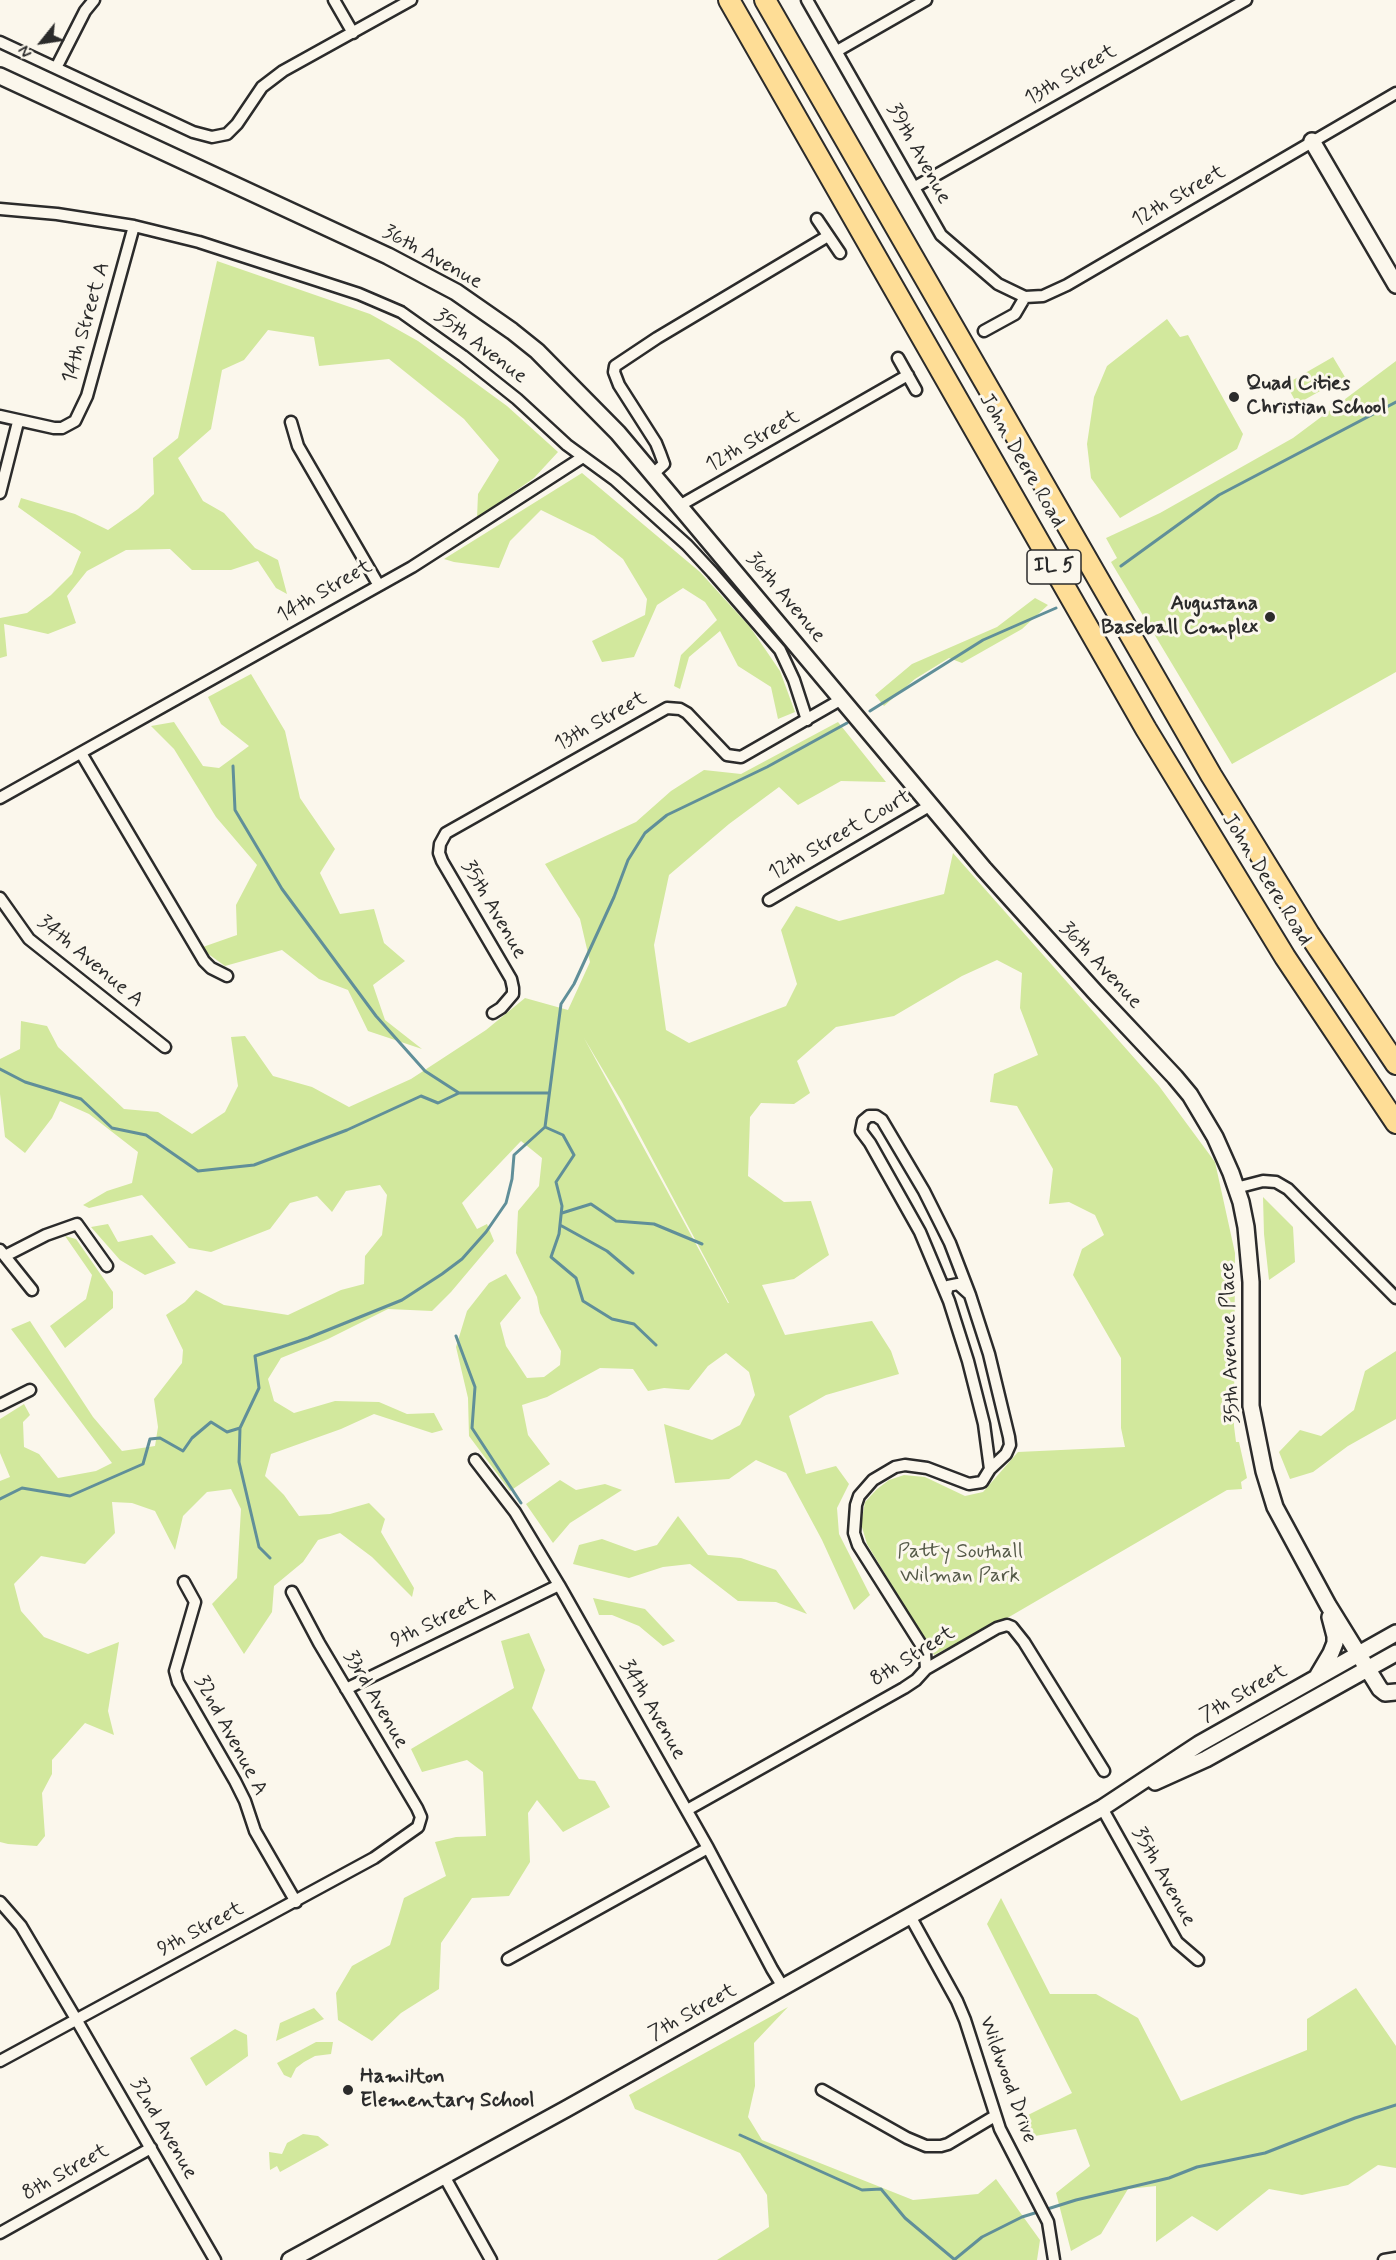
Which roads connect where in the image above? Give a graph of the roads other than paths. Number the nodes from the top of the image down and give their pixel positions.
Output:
1 (94, 0) edge
2 (334, 0) edge
3 (411, 0) edge
4 (729, 0) edge
5 (765, 0) edge
6 (807, 0) edge
7 (926, 0) edge
8 (1246, 0) edge
9 (353, 33) junction
10 (0, 42) edge
11 (837, 51) junction
12 (56, 68) junction
13 (0, 76) edge
14 (1396, 93) edge
15 (1312, 141) junction
16 (915, 187) junction
17 (0, 208) edge
18 (818, 219) dead end
19 (134, 226) junction
20 (828, 236) junction
21 (840, 253) dead end
22 (1394, 278) edge
23 (1025, 297) junction
24 (984, 331) dead end
25 (898, 358) dead end
26 (908, 375) junction
27 (916, 390) dead end
28 (0, 416) edge
29 (18, 422) junction
30 (291, 422) dead end
31 (583, 458) junction
32 (653, 474) junction
33 (0, 493) edge
34 (680, 506) junction
35 (378, 584) junction
36 (842, 699) junction
37 (807, 720) junction
38 (81, 753) junction
39 (0, 798) edge
40 (931, 805) junction
41 (440, 844) joint
42 (0, 898) edge
43 (769, 900) dead end
44 (227, 976) dead end
45 (492, 1013) dead end
46 (165, 1047) dead end
47 (1396, 1064) edge
48 (1396, 1123) edge
49 (1236, 1188) junction
50 (2, 1253) edge
51 (107, 1266) dead end
52 (32, 1290) dead end
53 (946, 1294) junction
54 (970, 1295) junction
55 (1396, 1298) edge
56 (30, 1390) dead end
57 (0, 1405) edge
58 (475, 1460) dead end
59 (990, 1469) junction
60 (184, 1582) dead end
61 (559, 1585) junction
62 (292, 1592) dead end
63 (1328, 1605) junction
64 (1396, 1633) edge
65 (1396, 1653) edge
66 (1359, 1654) junction
67 (926, 1669) junction
68 (1368, 1669) junction
69 (1317, 1677) junction
70 (346, 1689) junction
71 (1396, 1692) edge
72 (1104, 1771) dead end
73 (1116, 1800) junction
74 (1102, 1808) junction
75 (687, 1810) junction
76 (418, 1827) joint
77 (708, 1848) junction
78 (0, 1902) edge
79 (296, 1902) junction
80 (910, 1916) junction
81 (508, 1959) dead end
82 (1198, 1960) dead end
83 (783, 1987) junction
84 (76, 2019) junction
85 (0, 2061) edge
86 (822, 2090) dead end
87 (995, 2116) junction
88 (151, 2148) junction
89 (444, 2176) junction
90 (0, 2233) edge
91 (1396, 2258) edge
92 (215, 2260) edge
93 (290, 2260) edge
94 (491, 2260) edge
95 (1054, 2260) edge
96 (1384, 2260) edge

1 - 12 street
2 - 9 street
3 - 9 street
4 - 48 highway, John Deere Road / IL 5
5 - 47 highway, John Deere Road / IL 5
6 - 11 street, 39th Avenue
7 - 11 street
8 - 16 street, 13th Street
9 - 12 street
10 - 12 street
11 - 16 street, 39th Avenue
13 - 32 street, 36th Avenue
14 - 15 street, 12th Street
15 - 22 street
15 - 23 street, 12th Street
16 - 23 street, 39th Avenue
17 - 19 street, 35th Avenue
18 - 20 street
19 - 29 street, 14th Street A
19 - 31 street, 35th Avenue
20 - 21 street
20 - 32 street
23 - 24 street
25 - 26 street
26 - 27 street
26 - 34 street, 12th Street
28 - 29 street
29 - 33 street
30 - 35 street
31 - 35 street, 14th Street
31 - 37 street, 35th Avenue
32 - 34 street, 36th Avenue
34 - 36 street, 36th Avenue
35 - 38 street, 14th Street
36 - 37 street, 13th Street
36 - 40 street, 36th Avenue
37 - 41 street, 13th Street
38 - 39 street, 14th Street
38 - 44 street
40 - 43 street, 12th Street Court
40 - 49 street, 36th Avenue
41 - 45 street, 35th Avenue
42 - 46 street, 34th Avenue A
49 - 55 street
49 - 63 street, 35th Avenue Place
50 - 51 street
50 - 52 street
53 - 54 street
53 - 54 street
53 - 59 street
54 - 59 street
56 - 57 street
58 - 61 street, 34th Avenue
59 - 67 street
60 - 79 street, 32nd Avenue A
61 - 70 street, 9th Street A
61 - 75 street, 34th Avenue
62 - 70 street, 33rd Avenue
63 - 66 street, 35th Avenue Place
63 - 69 street
64 - 66 street, 7th Street
65 - 68 street, 7th Street
66 - 68 street, 35th Avenue Place
66 - 69 street, 7th Street
67 - 72 street, 8th Street
67 - 75 street, 8th Street
68 - 71 street, 35th Avenue Place
68 - 73 street, 7th Street
69 - 73 street, 7th Street
70 - 76 street, 33rd Avenue
73 - 74 street, 7th Street
74 - 80 street, 7th Street
74 - 82 street, 35th Avenue
75 - 77 street, 34th Avenue
76 - 79 street, 9th Street
77 - 81 street
77 - 83 street, 34th Avenue
78 - 84 street, 32nd Avenue
79 - 84 street, 9th Street
80 - 83 street, 7th Street
80 - 87 street, Wildwood Drive
83 - 89 street, 7th Street
84 - 85 street, 9th Street
84 - 88 street, 32nd Avenue
86 - 87 street
87 - 95 street, Wildwood Drive
88 - 90 street, 8th Street
88 - 92 street, 32nd Avenue
89 - 93 street, 7th Street
89 - 94 street
91 - 96 street

